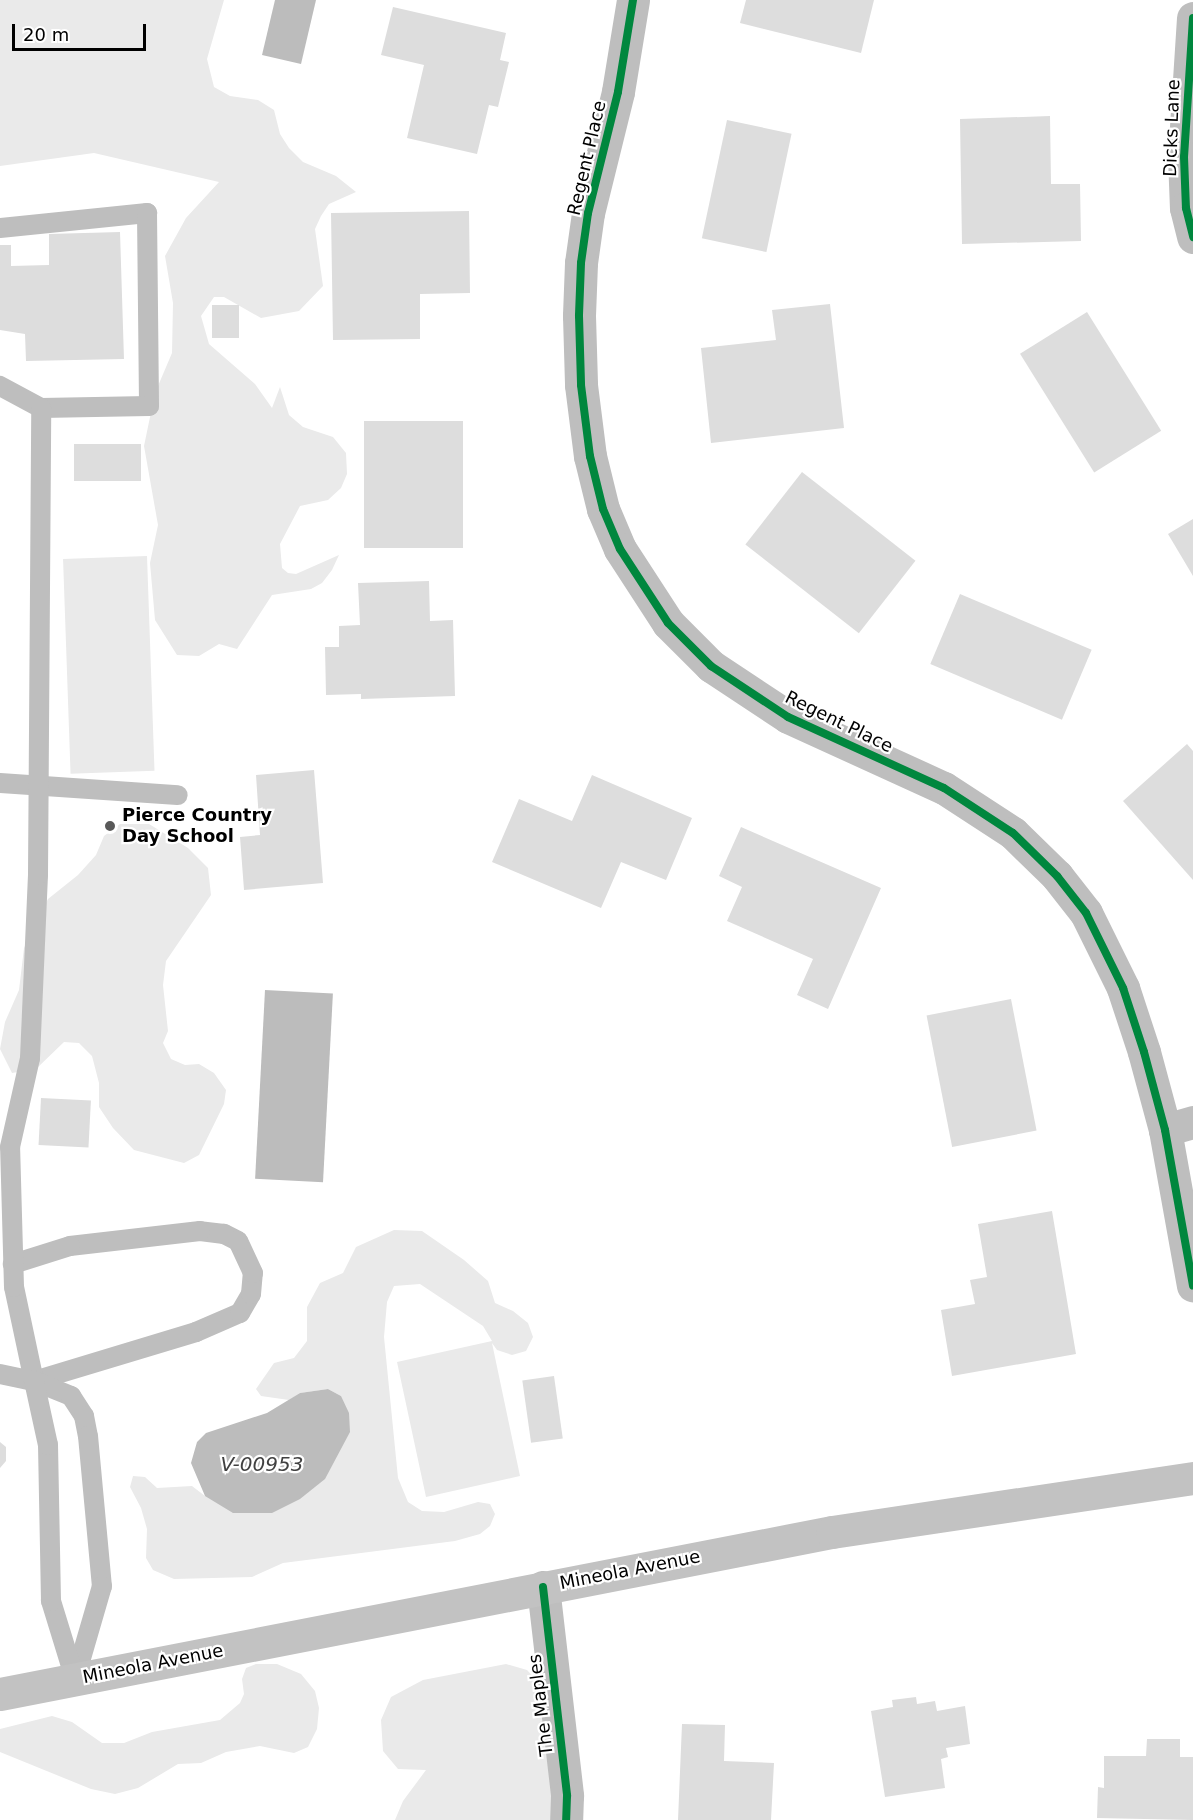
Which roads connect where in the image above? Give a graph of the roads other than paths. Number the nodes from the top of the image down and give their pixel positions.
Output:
1 (633, 0) edge
2 (1193, 18) edge
3 (0, 228) edge
4 (1193, 237) edge
5 (0, 386) edge
6 (41, 408) junction
7 (0, 783) edge
8 (39, 783) junction
9 (178, 795) dead end
10 (1179, 1126) edge
11 (6, 1204) edge
12 (13, 1264) junction
13 (1193, 1286) edge
14 (0, 1374) edge
15 (34, 1381) junction
16 (1193, 1478) edge
17 (543, 1587) junction
18 (75, 1679) junction
19 (0, 1694) edge
20 (566, 1820) edge

1 - 10 street, Regent Place
2 - 4 street, Dicks Lane
3 - 6 lane
5 - 6 lane
6 - 8 lane
7 - 8 lane
8 - 9 lane
8 - 11 lane
10 - 13 street, Regent Place
11 - 12 lane
12 - 15 lane
12 - 15 lane
14 - 15 lane
15 - 18 lane
15 - 18 lane
16 - 17 main road, Mineola Avenue
17 - 18 main road, Mineola Avenue
17 - 20 street, The Maples
18 - 19 main road, Mineola Avenue

